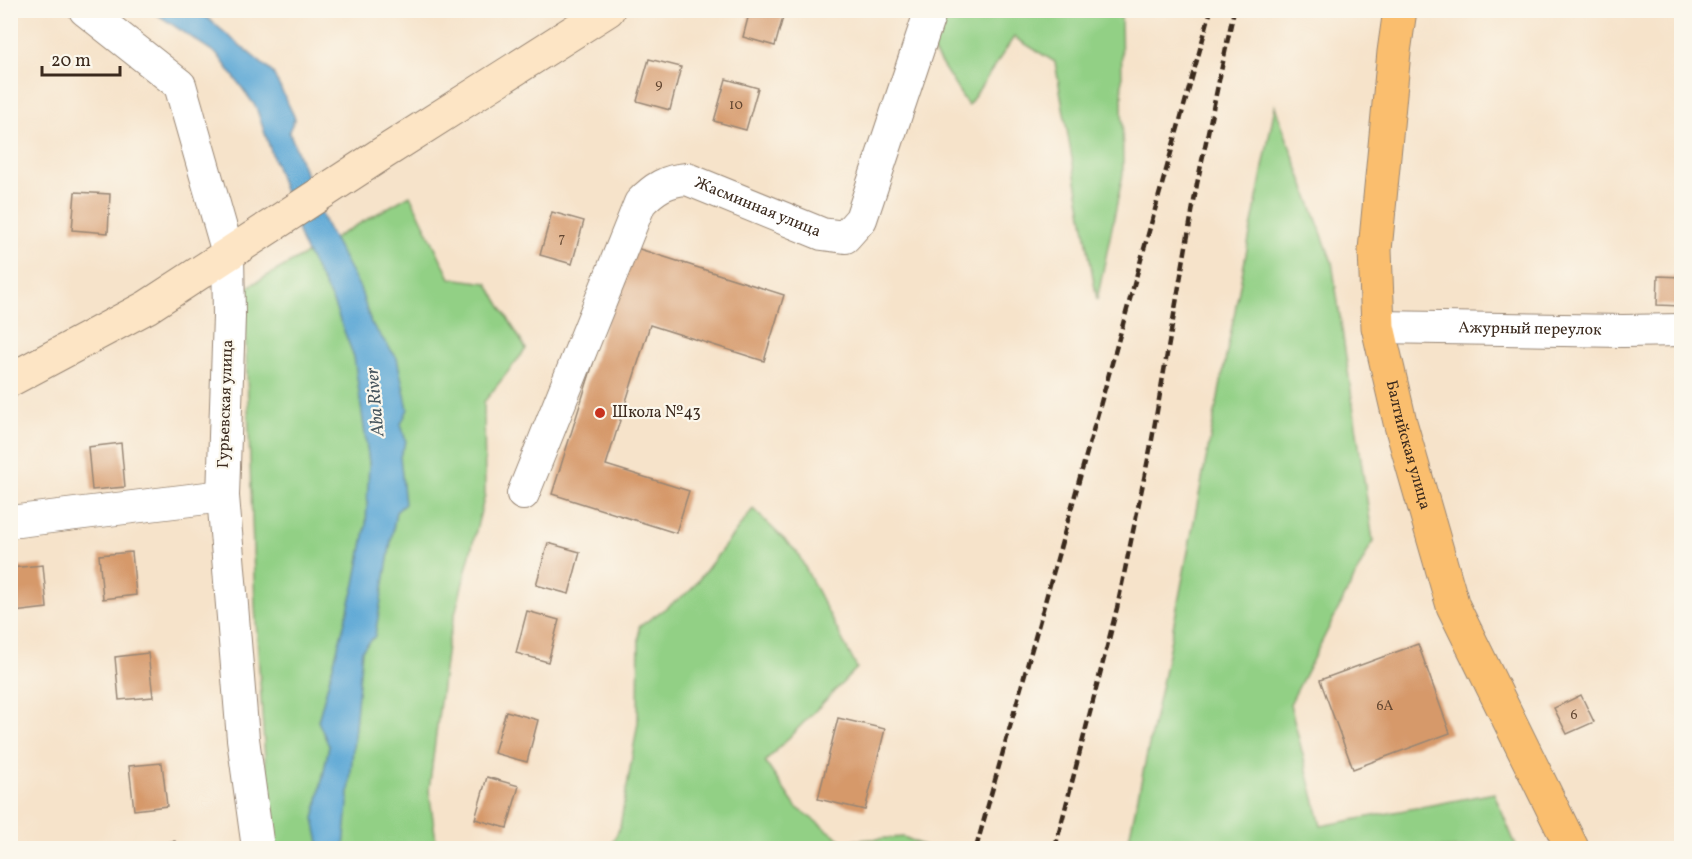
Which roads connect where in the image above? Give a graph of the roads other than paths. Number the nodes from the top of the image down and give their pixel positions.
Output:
1 (85, 10) edge
2 (608, 10) edge
3 (931, 10) edge
4 (1400, 10) edge
5 (239, 246) junction
6 (1378, 327) junction
7 (1682, 330) edge
8 (10, 380) edge
9 (523, 494) dead end
10 (223, 496) junction
11 (10, 522) edge
12 (258, 849) edge
13 (1572, 849) edge

1 - 5 street, Гурьевская улица
2 - 5 main road
3 - 9 street, Жасминная улица
4 - 6 main road, Балтийская улица
5 - 8 main road
5 - 10 street, Гурьевская улица
6 - 7 street, Ажурный переулок
6 - 13 main road, Балтийская улица
10 - 11 street
10 - 12 street, Гурьевская улица

